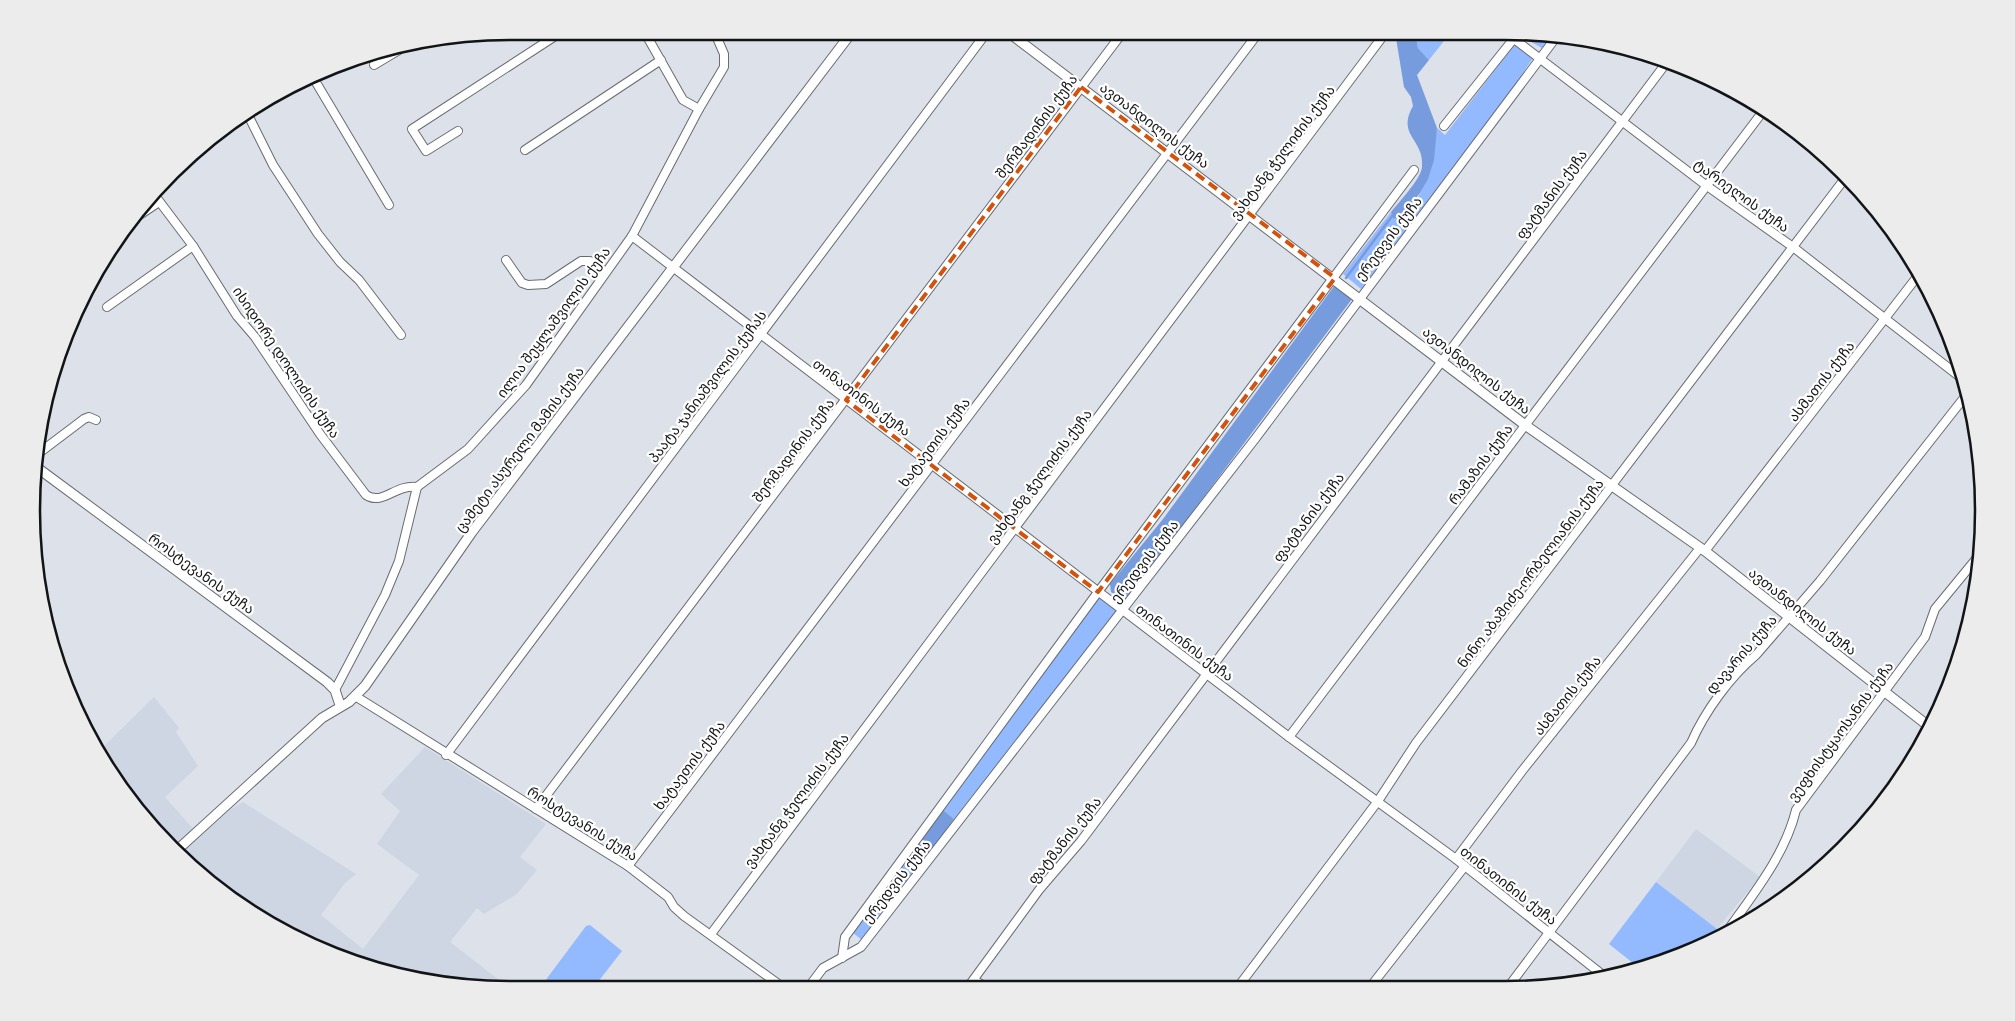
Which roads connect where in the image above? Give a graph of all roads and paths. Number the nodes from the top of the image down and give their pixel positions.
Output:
1 (549, 40) edge
2 (649, 40) edge
3 (718, 40) edge
4 (846, 40) edge
5 (981, 40) edge
6 (1019, 40) edge
7 (1117, 40) edge
8 (1253, 40) edge
9 (1380, 40) edge
10 (1513, 40) edge
11 (1521, 41) edge
12 (1552, 43) edge
13 (389, 56) edge
14 (1540, 59) junction
15 (661, 60) junction
16 (374, 65) dead end
17 (1663, 68) edge
18 (316, 82) edge
19 (1081, 87) junction
20 (699, 109) junction
21 (1760, 115) edge
22 (250, 119) edge
23 (1623, 120) junction
24 (1444, 126) dead end
25 (458, 131) dead end
26 (525, 150) dead end
27 (1168, 152) junction
28 (1414, 170) dead end
29 (1842, 183) edge
30 (1707, 186) junction
31 (157, 200) edge
32 (389, 205) dead end
33 (1251, 215) junction
34 (632, 236) junction
35 (193, 246) junction
36 (1793, 247) junction
37 (506, 260) dead end
38 (673, 269) junction
39 (605, 272) junction
40 (1335, 278) junction
41 (1915, 280) edge
42 (1359, 298) junction
43 (108, 306) dead end
44 (1884, 320) junction
45 (401, 335) dead end
46 (760, 336) junction
47 (1442, 360) junction
48 (1954, 373) edge
49 (846, 400) junction
50 (1962, 401) edge
51 (96, 420) dead end
52 (1525, 425) junction
53 (44, 449) edge
54 (932, 466) junction
55 (42, 471) edge
56 (1612, 486) junction
57 (417, 487) junction
58 (1015, 529) junction
59 (1703, 550) junction
60 (1972, 564) edge
61 (1098, 592) junction
62 (1122, 610) junction
63 (1790, 617) junction
64 (1207, 675) junction
65 (335, 690) junction
66 (1884, 691) junction
67 (355, 696) junction
68 (340, 705) junction
69 (1924, 723) edge
70 (1289, 737) junction
71 (446, 755) junction
72 (1378, 801) junction
73 (536, 809) junction
74 (182, 847) edge
75 (1456, 859) junction
76 (628, 866) junction
77 (1465, 866) junction
78 (1734, 921) edge
79 (1548, 933) junction
80 (711, 934) junction
81 (842, 958) junction
82 (1598, 972) edge
83 (974, 980) edge
84 (775, 981) edge
85 (813, 981) edge
86 (1242, 981) edge
87 (1375, 981) edge
88 (1513, 981) edge

1 - 25 street
2 - 15 street
3 - 20 street, ილია შეყლაშვილის ქუჩა
4 - 38 street, ცამეტი ასურელი მამის ქუჩა
5 - 46 street, პაატა ჯანიაშვილის ქუჩას
6 - 19 street, ავთანდილის ქუჩა
7 - 19 street, შერმადინის ქუჩა
8 - 27 street, ხატაეთის ქუჩა
9 - 33 street, ვახტანგ ჭელიძის ქუჩა
10 - 24 street
11 - 14 street, ტარიელის ქუჩა
12 - 14 street, ერედვის ქუჩა
13 - 16 street
14 - 23 street, ტარიელის ქუჩა
14 - 42 street, ერედვის ქუჩა
15 - 20 street
15 - 26 street
17 - 23 street, ფატმანის ქუჩა
18 - 32 street
19 - 27 street, ავთანდილის ქუჩა
19 - 49 street, შერმადინის ქუჩა
20 - 34 street, ილია შეყლაშვილის ქუჩა
21 - 30 street, რამაზის ქუჩა
22 - 45 street
23 - 30 street, ტარიელის ქუჩა
23 - 47 street, ფატმანის ქუჩა
27 - 33 street, ავთანდილის ქუჩა
27 - 54 street, ხატაეთის ქუჩა
28 - 40 street, ერედვის ქუჩა
29 - 36 street, ნინო აბაშიძე-ორბელიანის ქუჩა
30 - 36 street, ტარიელის ქუჩა
30 - 52 street, რამაზის ქუჩა
31 - 35 street, ისიდორე დოლიძის ქუჩა
33 - 40 street, ავთანდილის ქუჩა
33 - 58 street, ვახტანგ ჭელიძის ქუჩა
34 - 38 street, თინათინის ქუჩა
34 - 39 street, ილია შეყლაშვილის ქუჩა
35 - 43 street
35 - 57 street, ისიდორე დოლიძის ქუჩა
36 - 44 street, ტარიელის ქუჩა
36 - 56 street, ნინო აბაშიძე-ორბელიანის ქუჩა
37 - 39 street
38 - 46 street, თინათინის ქუჩა
38 - 67 street, ცამეტი ასურელი მამის ქუჩა
39 - 57 street, ილია შეყლაშვილის ქუჩა
40 - 42 street, ავთანდილის ქუჩა
40 - 61 street, ერედვის ქუჩა
41 - 44 street, ასმათის ქუჩა
42 - 47 street, ავთანდილის ქუჩა
42 - 62 street, ერედვის ქუჩა
44 - 48 street, ტარიელის ქუჩა
44 - 59 street, ასმათის ქუჩა
46 - 49 street, თინათინის ქუჩა
46 - 71 street, პაატა ჯანიაშვილის ქუჩას
47 - 52 street, ავთანდილის ქუჩა
47 - 64 street, ფატმანის ქუჩა
49 - 54 street, თინათინის ქუჩა
49 - 73 street, შერმადინის ქუჩა
50 - 63 street, დავარის ქუჩა
51 - 53 street
52 - 56 street, ავთანდილის ქუჩა
52 - 70 street, რამაზის ქუჩა
54 - 58 street, თინათინის ქუჩა
54 - 76 street, ხატაეთის ქუჩა
55 - 65 street, როსტევანის ქუჩა
56 - 59 street, ავთანდილის ქუჩა
56 - 72 street, ნინო აბაშიძე-ორბელიანის ქუჩა
57 - 65 street
58 - 61 street, თინათინის ქუჩა
58 - 80 street, ვახტანგ ჭელიძის ქუჩა
59 - 63 street, ავთანდილის ქუჩა
59 - 75 street, ასმათის ქუჩა
60 - 66 street, ვეფხისტყაოსანის ქუჩა
61 - 62 street, თინათინის ქუჩა
61 - 81 street, ერედვის ქუჩა
62 - 64 street, თინათინის ქუჩა
62 - 81 street, ერედვის ქუჩა
63 - 66 street, ავთანდილის ქუჩა
63 - 79 street, დავარის ქუჩა
64 - 70 street, თინათინის ქუჩა
64 - 83 street, ფატმანის ქუჩა
65 - 68 street
66 - 69 street, ავთანდილის ქუჩა
66 - 78 street, ვეფხისტყაოსანის ქუჩა
67 - 68 street, ცამეტი ასურელი მამის ქუჩა
67 - 71 street, როსტევანის ქუჩა
68 - 74 street, ცამეტი ასურელი მამის ქუჩა
70 - 72 street, თინათინის ქუჩა
71 - 73 street, როსტევანის ქუჩა
72 - 75 street, თინათინის ქუჩა
72 - 86 street, ნინო აბაშიძე-ორბელიანის ქუჩა
73 - 76 street, როსტევანის ქუჩა
75 - 77 street, თინათინის ქუჩა
76 - 80 street, როსტევანის ქუჩა
77 - 79 street, თინათინის ქუჩა
77 - 87 street
79 - 82 street, თინათინის ქუჩა
79 - 88 street, დავარის ქუჩა
80 - 84 street, როსტევანის ქუჩა
81 - 85 street

